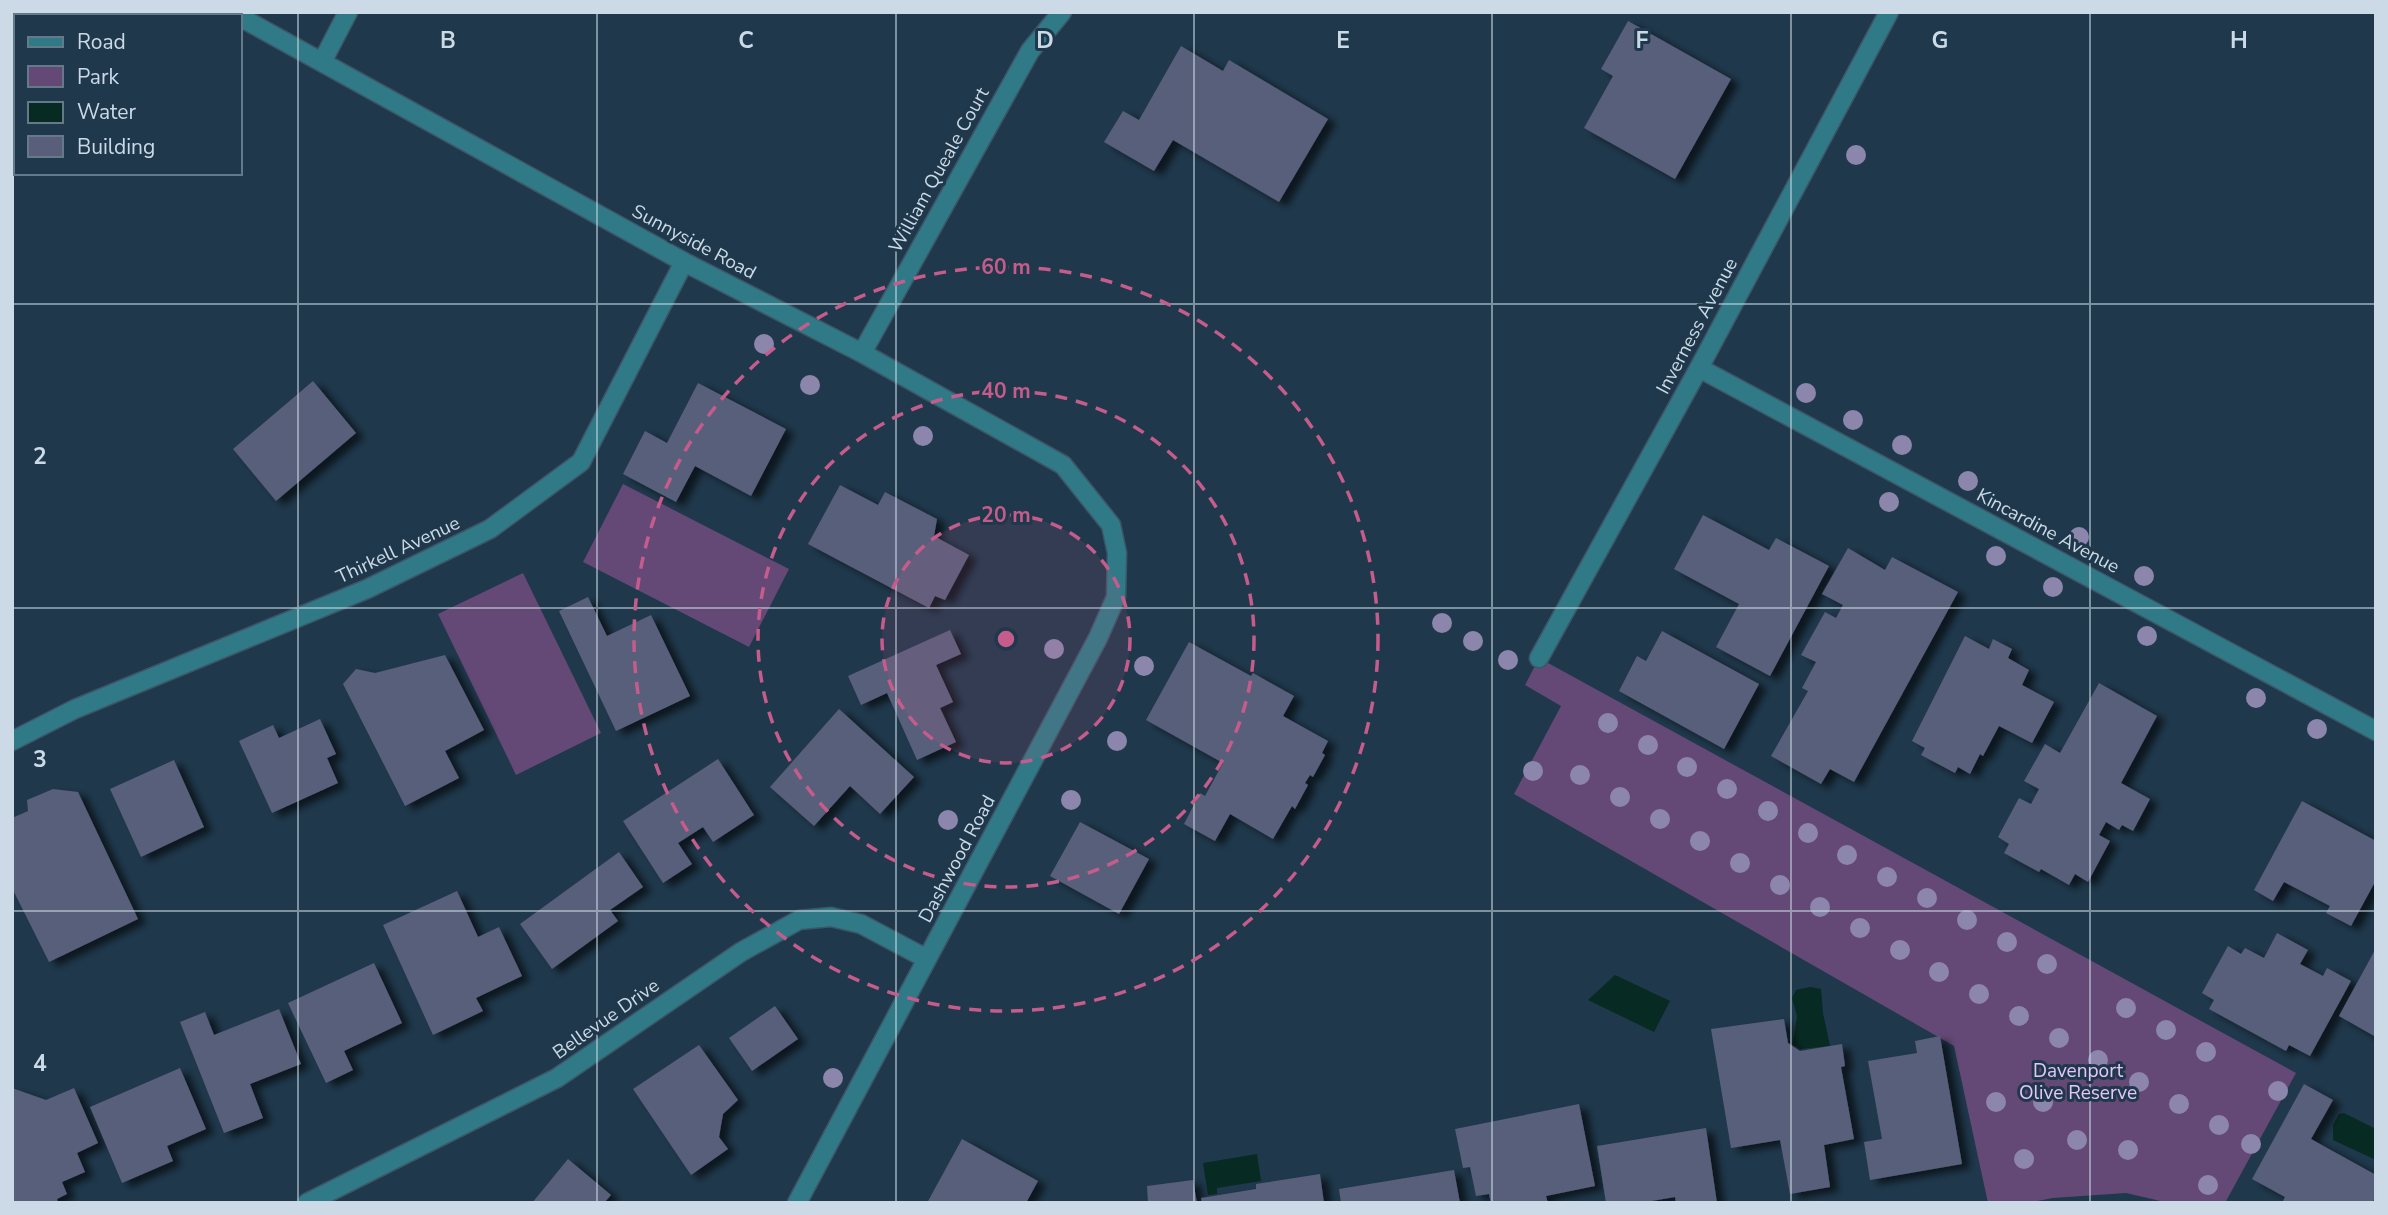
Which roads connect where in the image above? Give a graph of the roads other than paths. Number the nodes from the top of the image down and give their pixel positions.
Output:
1 (348, 12) edge
2 (1062, 12) edge
3 (1889, 12) edge
4 (242, 18) edge
5 (322, 62) junction
6 (684, 262) junction
7 (862, 354) junction
8 (1699, 368) junction
9 (1111, 525) joint
10 (1539, 658) dead end
11 (2376, 731) edge
12 (12, 741) edge
13 (927, 959) junction
14 (307, 1203) edge
15 (797, 1203) edge

1 - 5 street
2 - 7 street, William Queale Court
3 - 8 street, Inverness Avenue
4 - 5 street, Sunnyside Road
5 - 6 street, Sunnyside Road
6 - 7 street, Sunnyside Road
6 - 12 street, Thirkell Avenue
7 - 9 street, Sunnyside Road
8 - 10 street, Inverness Avenue
8 - 11 street, Kincardine Avenue
9 - 13 street, Dashwood Road
13 - 14 street, Bellevue Drive
13 - 15 street, Dashwood Road

